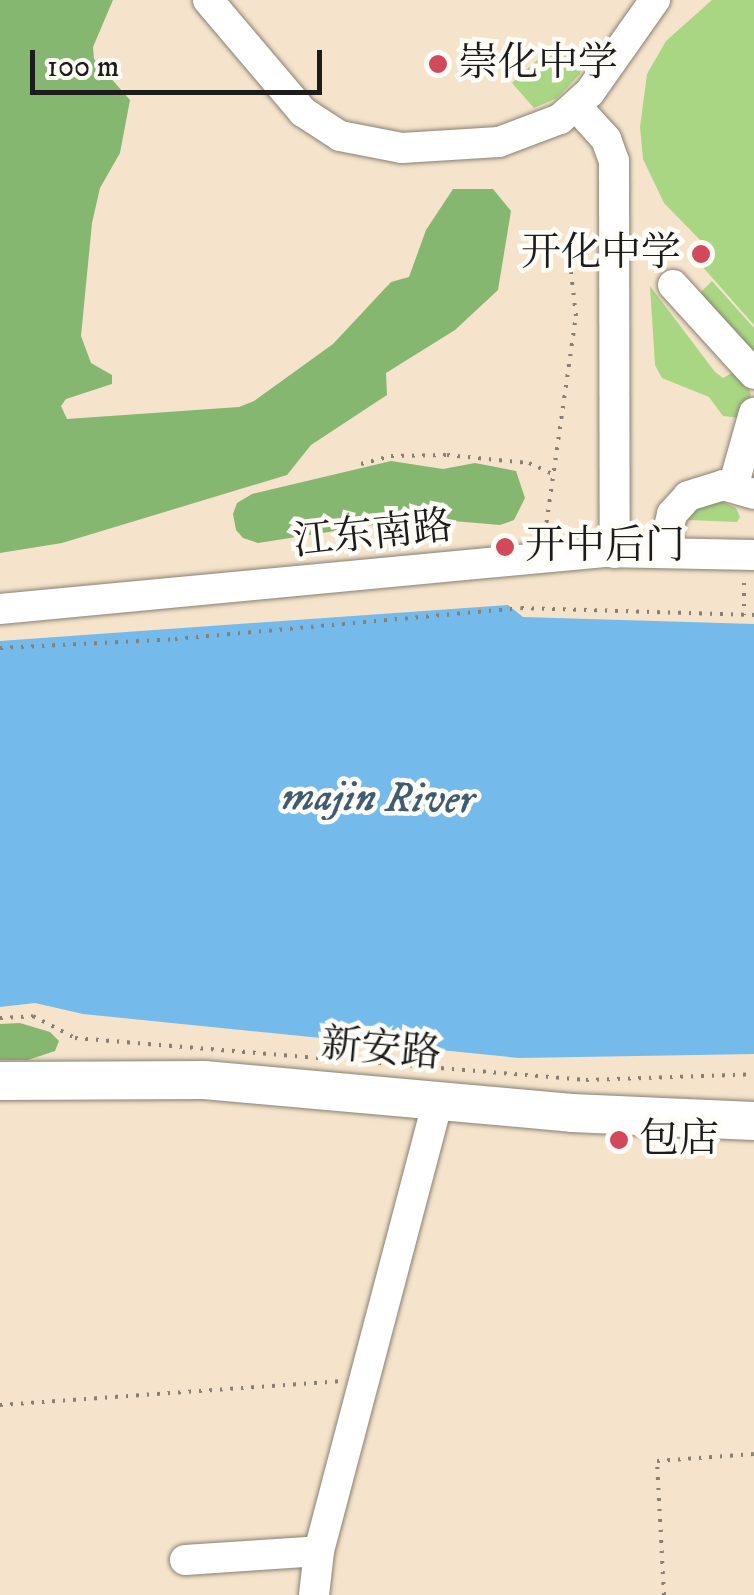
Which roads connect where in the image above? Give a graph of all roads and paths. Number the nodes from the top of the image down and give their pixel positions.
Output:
1 (208, 0) edge
2 (655, 0) edge
3 (576, 106) junction
4 (569, 255) dead end
5 (672, 285) dead end
6 (754, 374) edge
7 (754, 413) edge
8 (361, 464) dead end
9 (554, 474) junction
10 (744, 490) edge
11 (615, 552) junction
12 (663, 553) junction
13 (542, 558) junction
14 (749, 569) edge
15 (0, 610) edge
16 (744, 615) junction
17 (754, 615) edge
18 (0, 648) edge
19 (0, 1018) edge
20 (754, 1074) edge
21 (0, 1081) edge
22 (438, 1101) junction
23 (754, 1121) edge
24 (364, 1380) junction
25 (0, 1406) edge
26 (754, 1454) edge
27 (319, 1551) junction
28 (186, 1560) dead end
29 (314, 1595) edge
30 (664, 1595) edge

1 - 3 street
2 - 3 street
3 - 11 street
4 - 9 path
5 - 6 street
7 - 10 street
8 - 9 path
9 - 13 path
10 - 12 street
11 - 12 street, 江东南路
11 - 13 street, 江东南路
12 - 14 street, 江东南路
13 - 15 street, 江东南路
14 - 16 path
16 - 17 path
16 - 18 path
19 - 20 path
21 - 22 main road, 新安路
22 - 23 main road, 新安路
22 - 24 street
24 - 25 path
24 - 27 street
26 - 30 path
27 - 28 street
27 - 29 street

